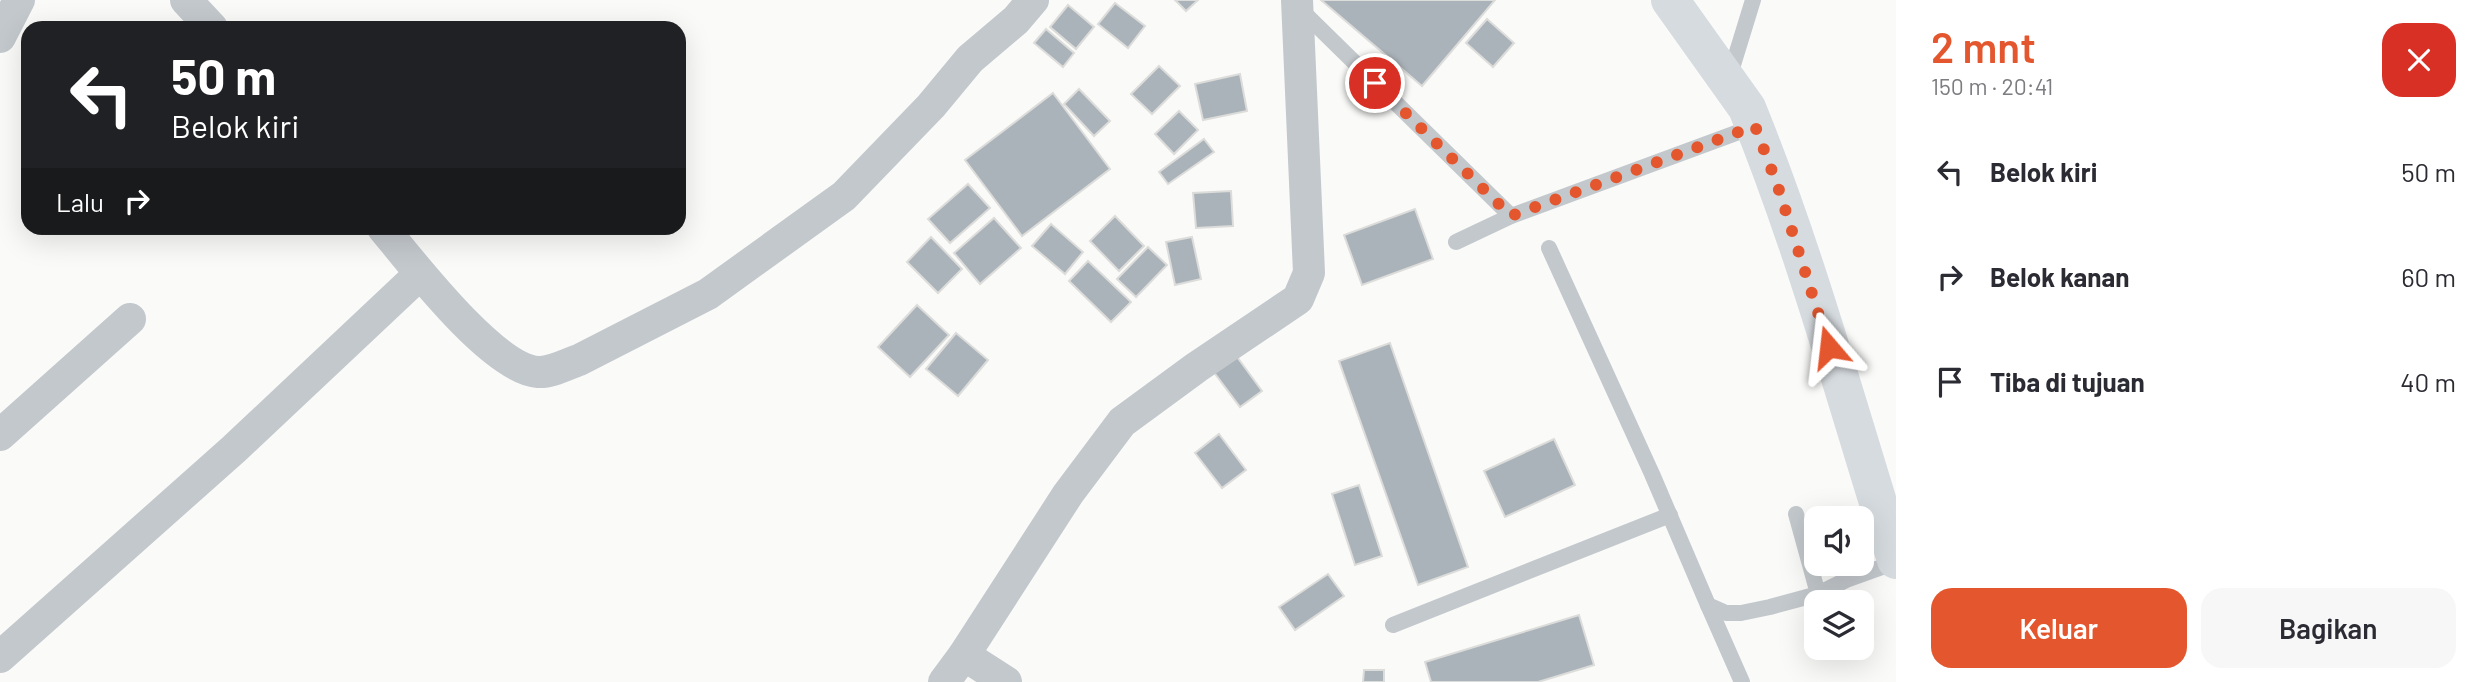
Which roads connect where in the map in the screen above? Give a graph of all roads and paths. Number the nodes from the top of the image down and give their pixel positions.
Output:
1 (19, 0) edge
2 (186, 0) edge
3 (1032, 0) edge
4 (1671, 0) edge
5 (1753, 0) edge
6 (1297, 3) edge
7 (206, 21) edge
8 (0, 37) edge
9 (1728, 80) junction
10 (1755, 126) junction
11 (1511, 216) junction
12 (389, 235) edge
13 (1456, 242) dead end
14 (1549, 248) dead end
15 (420, 274) junction
16 (130, 319) dead end
17 (0, 435) edge
18 (1796, 514) dead end
19 (1670, 515) junction
20 (1896, 561) edge
21 (1817, 590) edge
22 (1826, 590) edge
23 (1804, 597) edge
24 (1708, 605) junction
25 (1393, 625) dead end
26 (964, 655) junction
27 (0, 657) edge
28 (944, 682) edge
29 (1006, 682) edge
30 (1742, 682) edge

1 - 8 street
2 - 7 street
3 - 15 street
4 - 9 main road
5 - 9 lane
6 - 11 lane
6 - 26 street
9 - 10 main road
10 - 11 lane
10 - 20 main road
11 - 13 lane
12 - 15 street
14 - 19 lane
15 - 27 street
16 - 17 street
18 - 21 lane
19 - 24 lane
19 - 25 lane
20 - 22 lane
23 - 24 lane
24 - 30 lane
26 - 28 street
26 - 29 street

